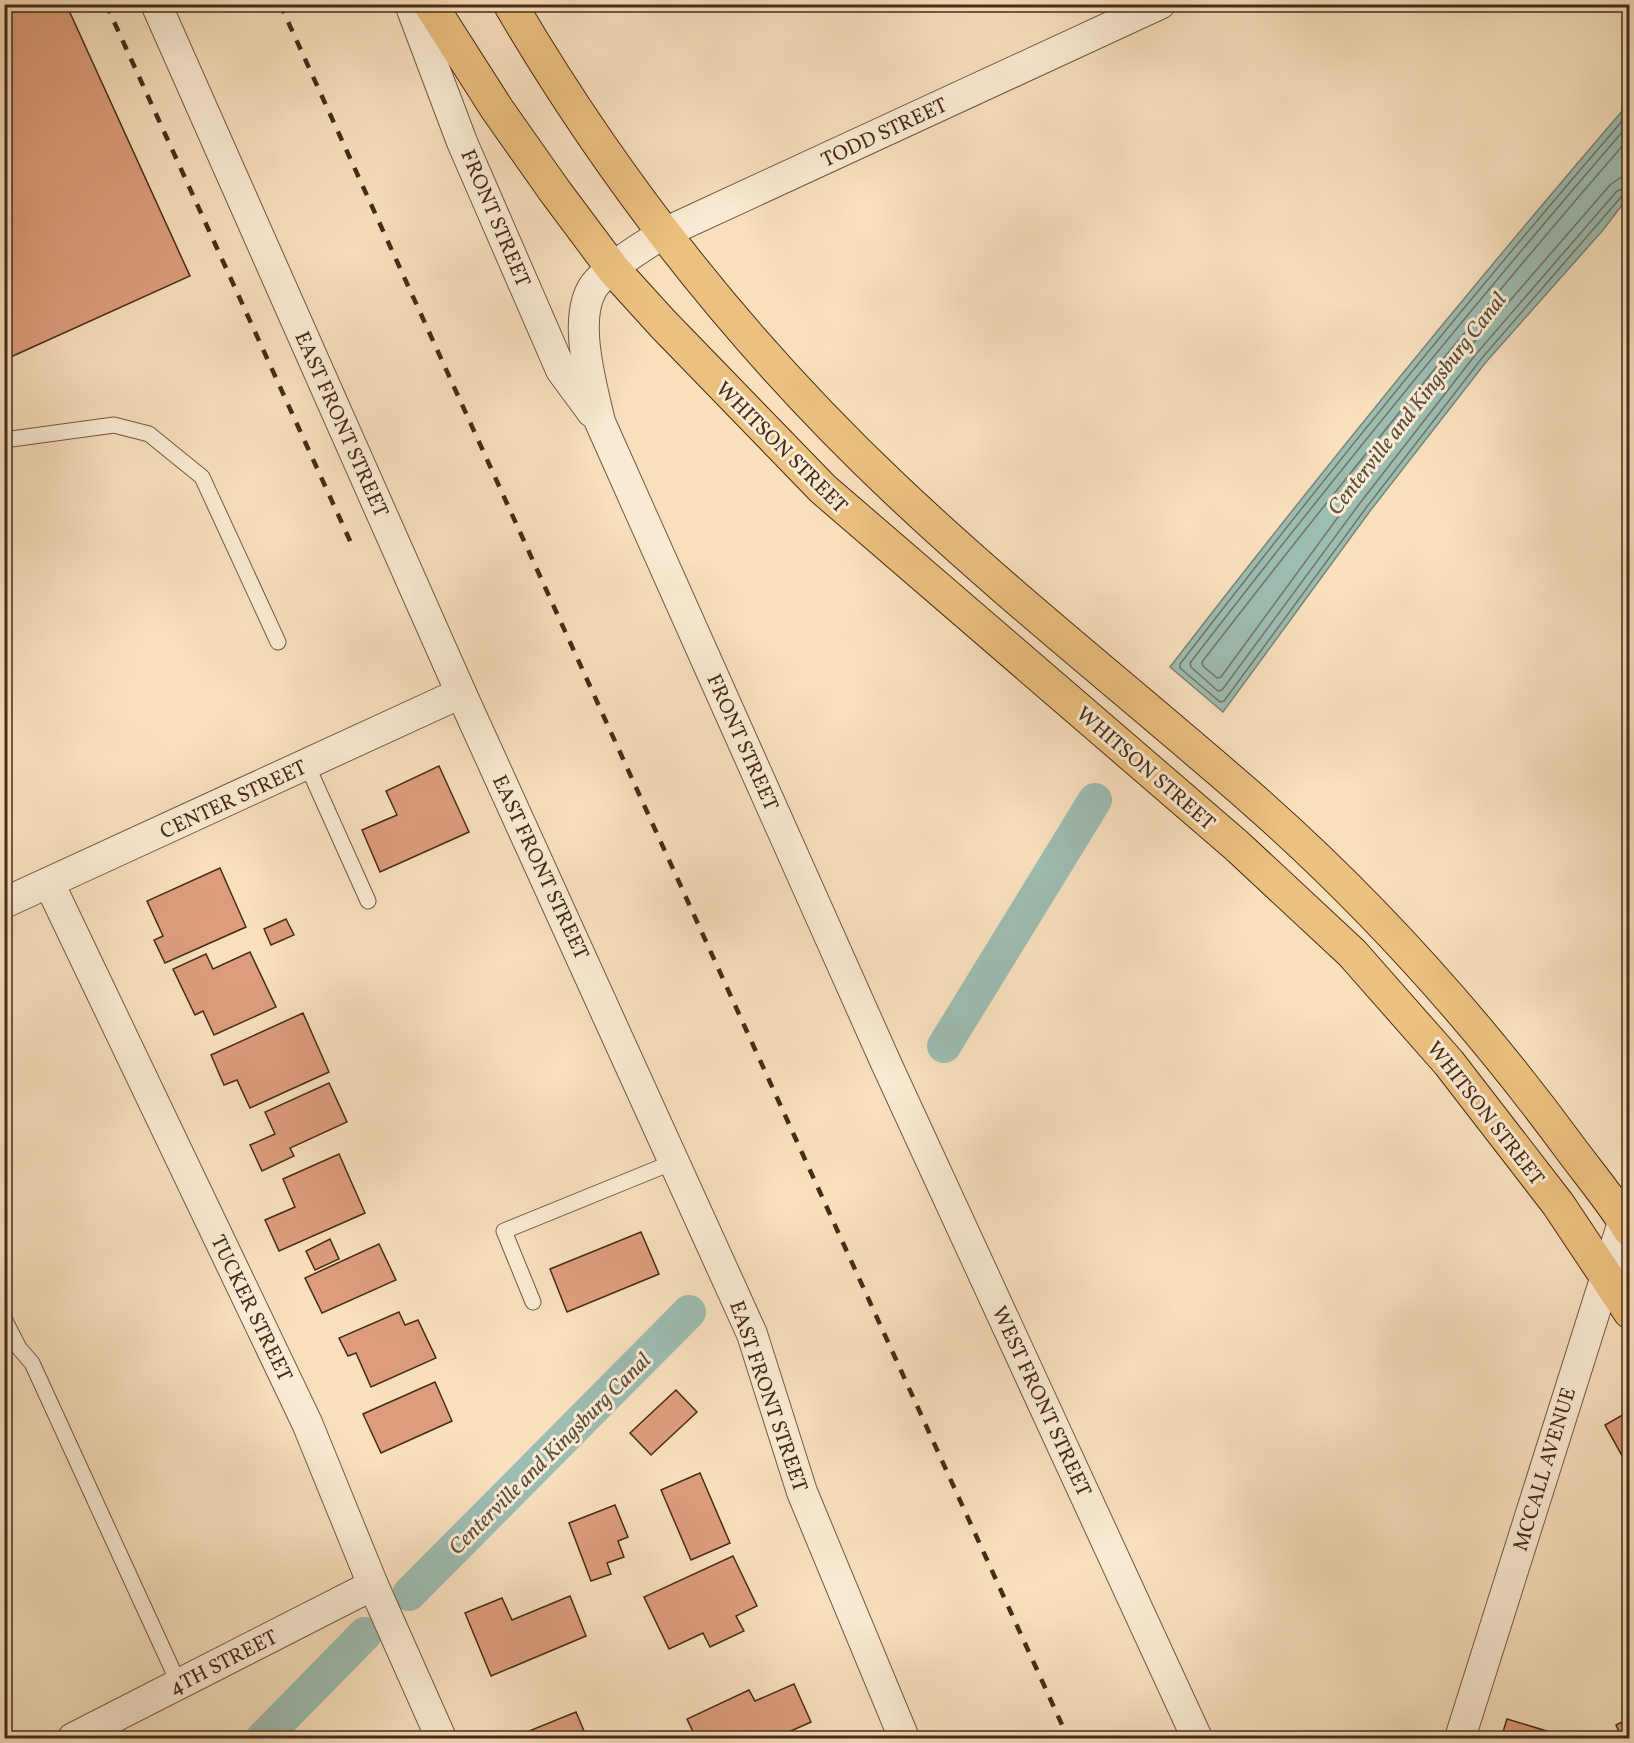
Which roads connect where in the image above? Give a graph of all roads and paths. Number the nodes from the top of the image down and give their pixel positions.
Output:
1 (156, 4) edge
2 (410, 4) edge
3 (430, 4) edge
4 (510, 4) edge
5 (1161, 4) edge
6 (662, 234) junction
7 (613, 269) junction
8 (600, 422) junction
9 (4, 440) edge
10 (278, 642) dead end
11 (461, 693) junction
12 (307, 765) junction
13 (50, 883) junction
14 (368, 901) dead end
15 (4, 903) edge
16 (886, 1063) joint
17 (676, 1161) junction
18 (1627, 1216) edge
19 (1605, 1275) junction
20 (533, 1302) dead end
21 (1629, 1312) edge
22 (4, 1319) edge
23 (372, 1585) junction
24 (179, 1684) junction
25 (73, 1738) edge
26 (441, 1738) edge
27 (904, 1738) edge
28 (1197, 1738) edge
29 (1460, 1738) edge

1 - 11 street, EAST FRONT STREET
2 - 8 street, FRONT STREET
3 - 7 main road, WHITSON STREET
4 - 6 main road, WHITSON STREET
5 - 6 street, TODD STREET
6 - 7 street, TODD STREET
6 - 18 main road, WHITSON STREET
7 - 8 street, FRONT STREET
7 - 19 main road, WHITSON STREET
8 - 16 street, FRONT STREET
9 - 10 lane
11 - 12 street, CENTER STREET
11 - 17 street, EAST FRONT STREET
12 - 13 street, CENTER STREET
12 - 14 lane
13 - 15 street, CENTER STREET
13 - 23 street, TUCKER STREET
16 - 28 street, WEST FRONT STREET
17 - 20 lane
17 - 27 street, EAST FRONT STREET
18 - 19 street, MCCALL AVENUE
19 - 21 main road, WHITSON STREET
19 - 29 street, MCCALL AVENUE
22 - 24 lane
23 - 24 street, 4TH STREET
23 - 26 street, TUCKER STREET
24 - 25 street, 4TH STREET

